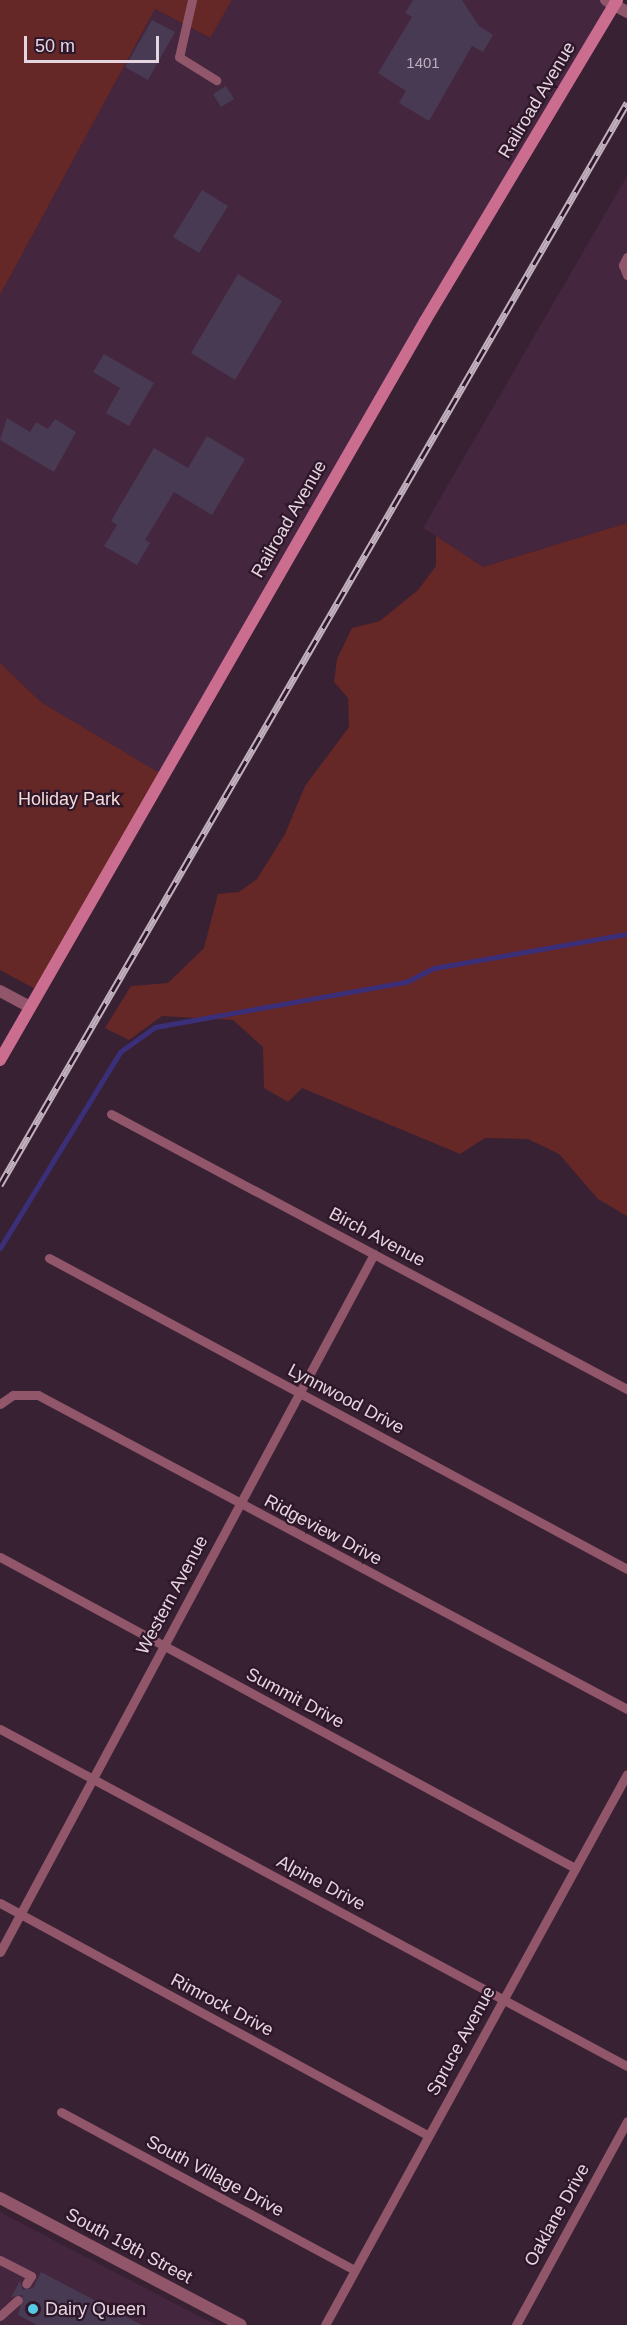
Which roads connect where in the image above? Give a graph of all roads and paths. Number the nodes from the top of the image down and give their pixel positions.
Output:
1 (192, 0) edge
2 (612, 2) edge
3 (627, 12) edge
4 (216, 80) dead end
5 (627, 257) edge
6 (627, 275) edge
7 (0, 991) edge
8 (30, 1007) junction
9 (0, 1060) edge
10 (111, 1114) dead end
11 (374, 1254) junction
12 (49, 1258) dead end
13 (627, 1389) edge
14 (299, 1393) junction
15 (1, 1402) edge
16 (240, 1504) junction
17 (0, 1557) edge
18 (627, 1569) edge
19 (164, 1645) junction
20 (627, 1710) edge
21 (0, 1729) edge
22 (627, 1774) edge
23 (92, 1779) junction
24 (575, 1868) junction
25 (0, 1903) edge
26 (20, 1914) junction
27 (0, 1952) edge
28 (502, 1999) junction
29 (627, 2066) edge
30 (62, 2112) dead end
31 (627, 2121) edge
32 (428, 2135) junction
33 (0, 2198) edge
34 (0, 2260) edge
35 (353, 2269) junction
36 (26, 2284) dead end
37 (18, 2300) dead end
38 (0, 2316) edge
39 (241, 2325) edge
40 (325, 2325) edge
41 (516, 2325) edge

1 - 4 lane
2 - 3 street
2 - 8 main road, Railroad Avenue
5 - 6 lane
7 - 8 street
8 - 9 main road, Railroad Avenue
10 - 11 lane, Birch Avenue
11 - 13 lane, Birch Avenue
11 - 14 lane, Western Avenue
12 - 14 lane, Lynnwood Drive
14 - 16 lane, Western Avenue
14 - 18 lane, Lynnwood Drive
15 - 16 lane, Ridgeview Drive
16 - 19 lane, Western Avenue
16 - 20 lane, Ridgeview Drive
17 - 19 lane, Summit Drive
19 - 23 lane, Western Avenue
19 - 24 lane, Summit Drive
21 - 23 lane, Alpine Drive
22 - 24 lane, Spruce Avenue
23 - 26 lane, Western Avenue
23 - 28 lane, Alpine Drive
24 - 28 lane, Spruce Avenue
25 - 26 lane, Rimrock Drive
26 - 27 lane, Western Avenue
26 - 32 lane, Rimrock Drive
28 - 29 lane, Alpine Drive
28 - 32 lane, Spruce Avenue
30 - 35 lane, South Village Drive
31 - 41 lane, Oaklane Drive
32 - 35 lane, Spruce Avenue
33 - 39 street, South 19th Street
34 - 36 lane
35 - 40 lane, Spruce Avenue
37 - 38 lane

